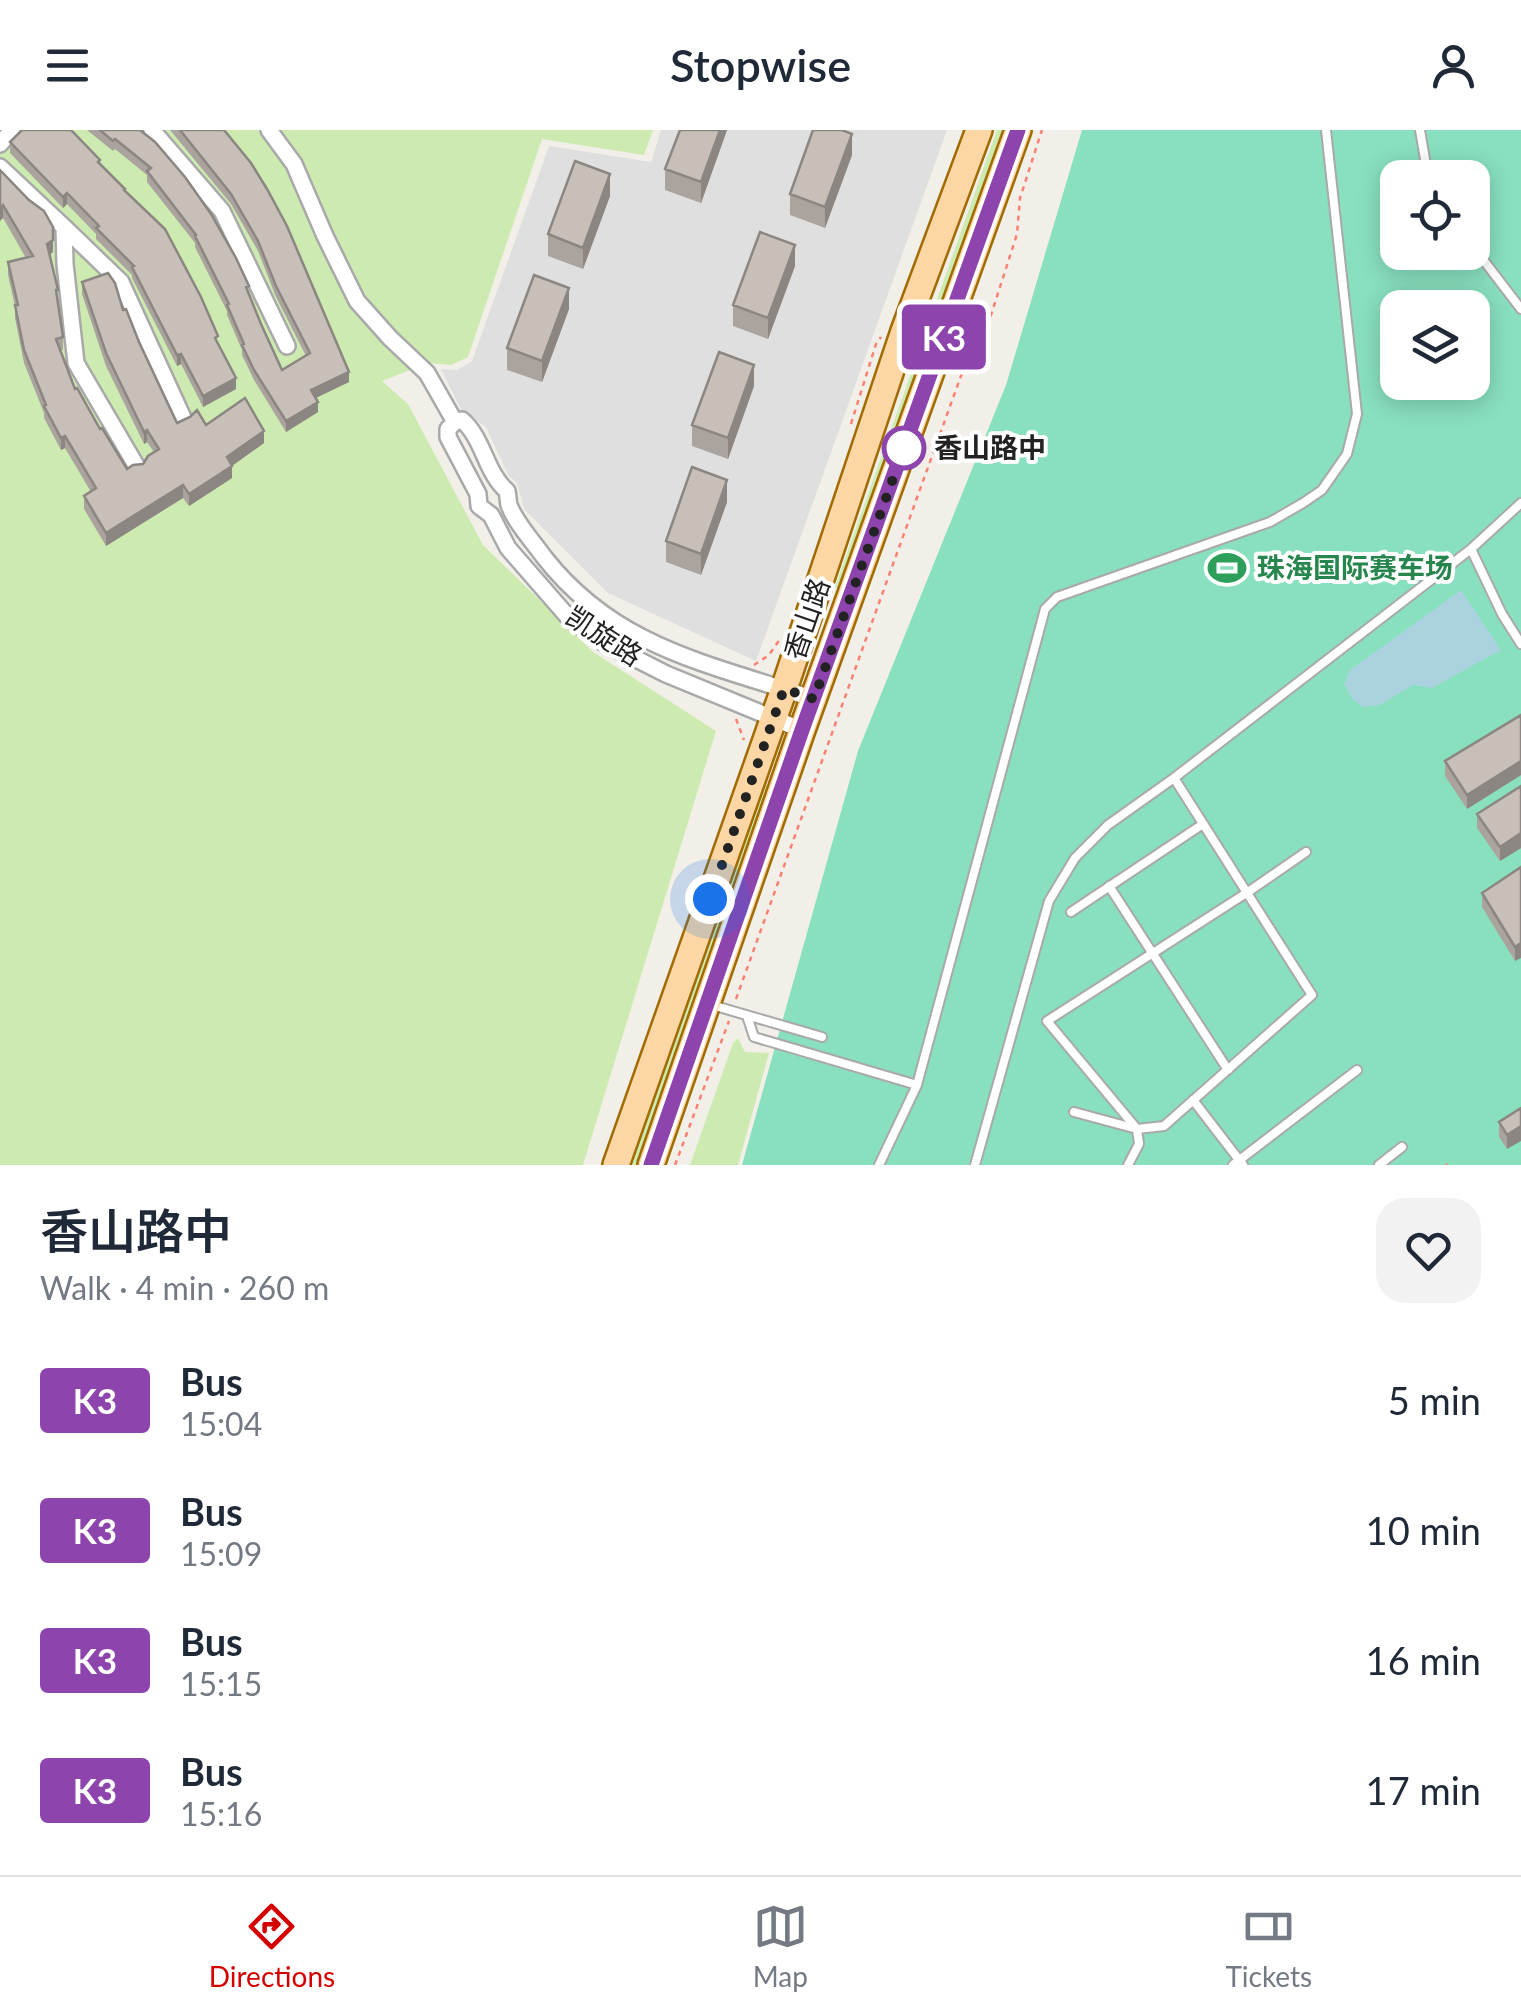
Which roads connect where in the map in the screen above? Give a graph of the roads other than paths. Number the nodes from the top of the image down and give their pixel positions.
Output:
1 (12, 130) edge
2 (152, 130) edge
3 (270, 130) edge
4 (980, 130) edge
5 (1018, 130) edge
6 (1326, 130) edge
7 (1420, 130) edge
8 (0, 144) edge
9 (1425, 160) edge
10 (0, 167) edge
11 (64, 228) junction
12 (1490, 268) edge
13 (1521, 308) edge
14 (288, 346) dead end
15 (184, 420) edge
16 (455, 422) junction
17 (136, 468) edge
18 (498, 484) junction
19 (478, 494) junction
20 (1521, 503) edge
21 (508, 504) junction
22 (491, 515) junction
23 (1470, 550) junction
24 (1521, 644) edge
25 (784, 689) junction
26 (814, 699) junction
27 (774, 718) junction
28 (802, 730) junction
29 (1174, 778) junction
30 (1203, 824) junction
31 (1306, 852) dead end
32 (1108, 886) junction
33 (1248, 892) junction
34 (1071, 912) dead end
35 (1152, 954) junction
36 (708, 1003) junction
37 (747, 1016) junction
38 (822, 1038) dead end
39 (1228, 1070) junction
40 (1357, 1070) dead end
41 (917, 1085) junction
42 (1193, 1100) junction
43 (1074, 1112) dead end
44 (1137, 1128) junction
45 (1402, 1148) dead end
46 (1239, 1164) edge
47 (616, 1165) edge
48 (651, 1165) edge
49 (878, 1165) edge
50 (974, 1165) edge
51 (1128, 1165) edge
52 (1379, 1165) edge

1 - 8 street
2 - 14 street
3 - 16 street, 凯旋路
4 - 25 main road, 香山路
5 - 26 main road, 香山路
6 - 41 lane
7 - 9 lane
10 - 11 street
11 - 15 street
11 - 17 street
12 - 13 lane
16 - 18 street, 凯旋路
16 - 19 street, 凯旋路
18 - 19 street
18 - 21 street, 凯旋路
19 - 22 street, 凯旋路
20 - 23 lane
21 - 22 street
21 - 25 street, 凯旋路
22 - 27 street, 凯旋路
23 - 24 lane
23 - 29 lane
25 - 26 street, 凯旋路
25 - 27 main road, 香山路
26 - 28 main road, 香山路
27 - 28 street, 凯旋路
27 - 47 main road, 香山路
28 - 36 main road, 香山路
29 - 30 lane
29 - 50 lane
30 - 32 lane
30 - 33 lane
31 - 33 lane
32 - 34 lane
32 - 35 lane
33 - 35 lane
33 - 39 lane
35 - 39 lane
35 - 44 lane
36 - 37 lane
36 - 48 main road, 香山路
37 - 38 lane
37 - 41 lane
39 - 42 lane
40 - 46 lane
41 - 49 lane
42 - 44 lane
42 - 46 lane
43 - 44 lane
44 - 51 lane
45 - 52 lane

